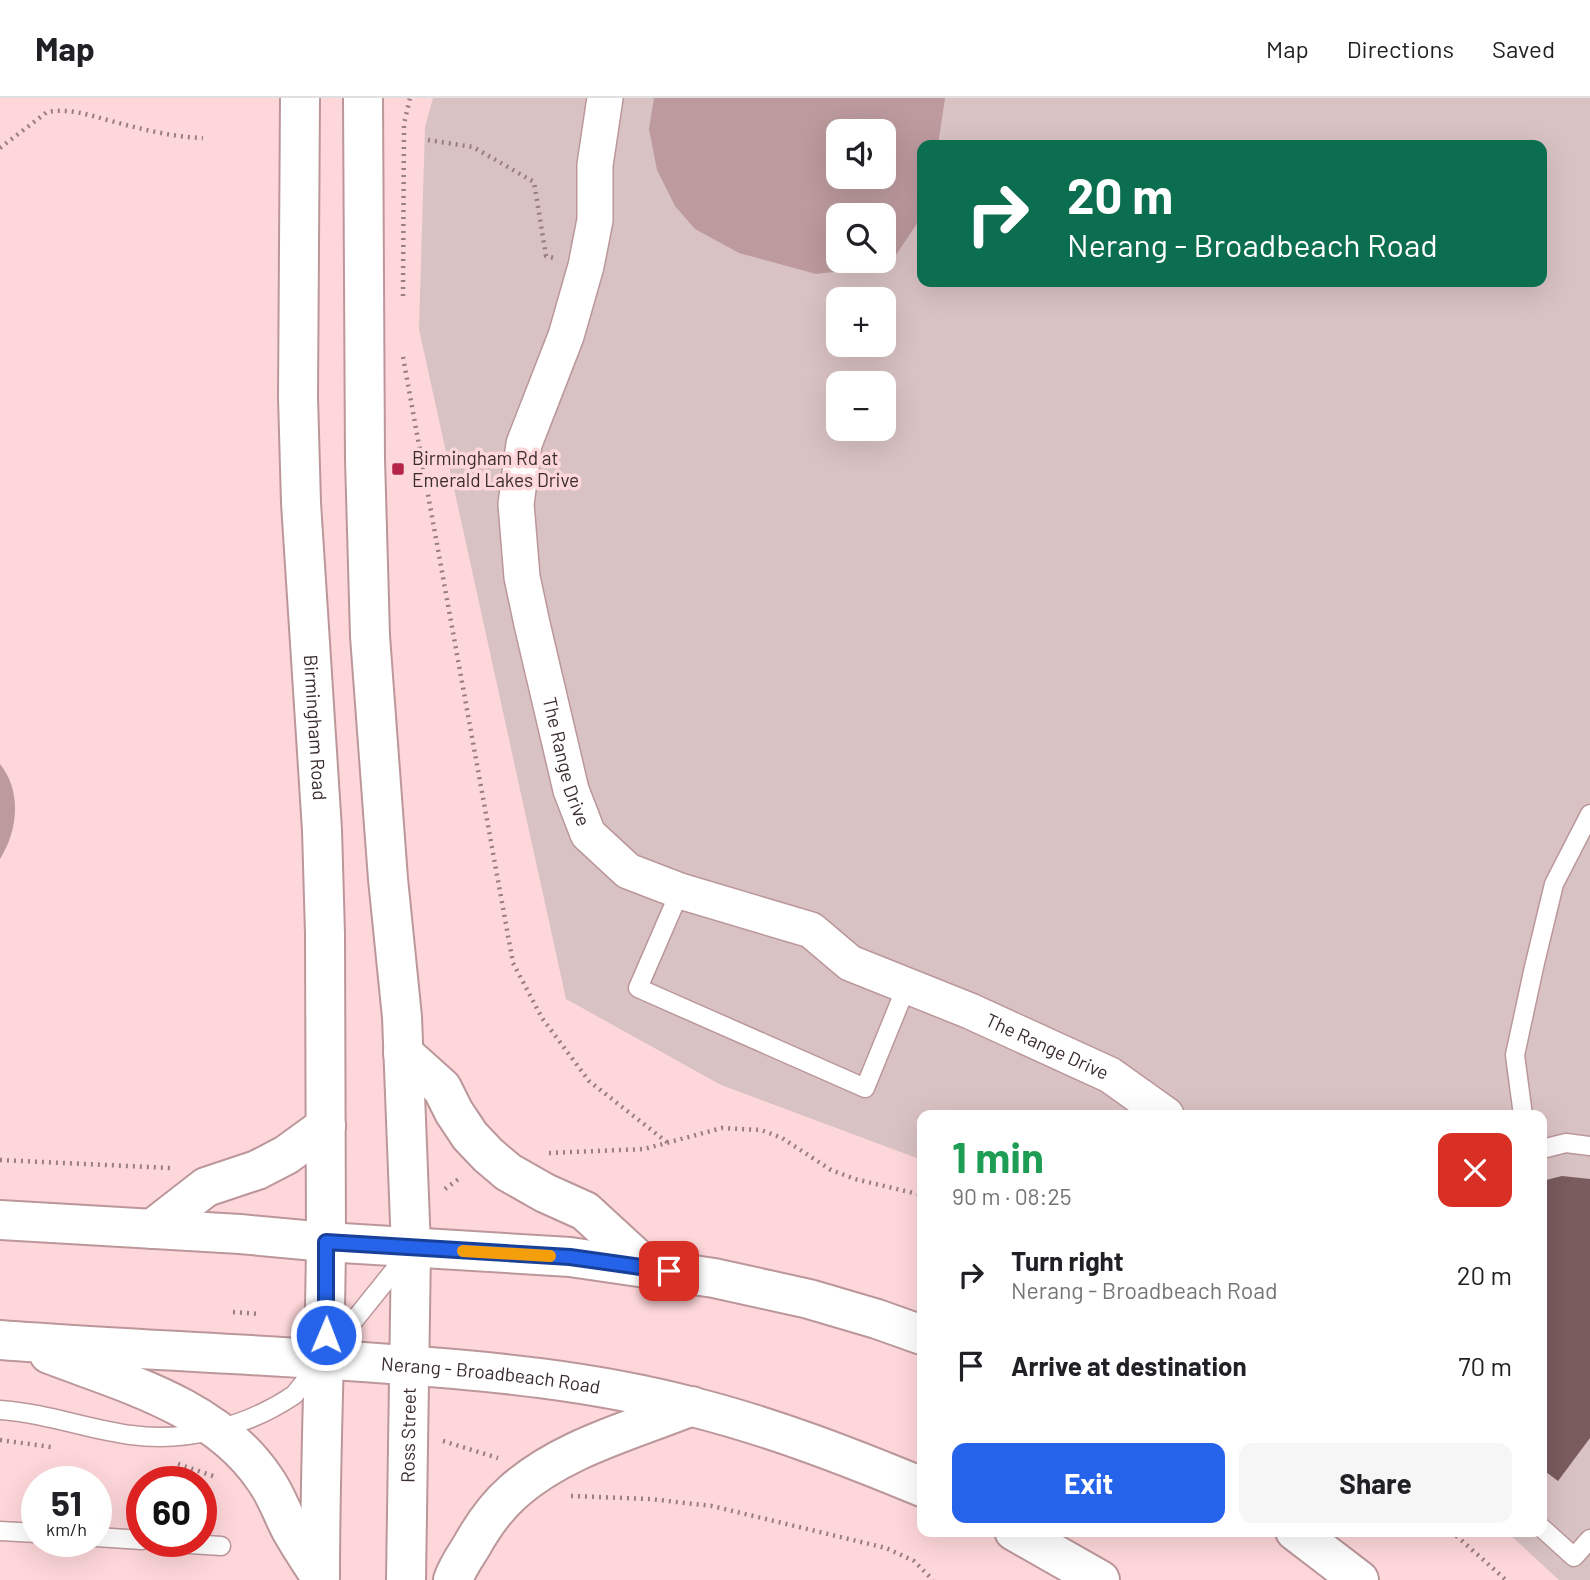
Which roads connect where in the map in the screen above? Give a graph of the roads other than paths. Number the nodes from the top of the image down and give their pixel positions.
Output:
1 (363, 98) edge
2 (606, 98) edge
3 (294, 107) edge
4 (1590, 814) edge
5 (680, 891) junction
6 (907, 985) junction
7 (403, 1053) junction
8 (1159, 1110) edge
9 (1522, 1110) edge
10 (326, 1126) junction
11 (1590, 1146) edge
12 (1547, 1148) edge
13 (0, 1220) edge
14 (152, 1229) junction
15 (326, 1242) junction
16 (411, 1248) junction
17 (647, 1268) junction
18 (917, 1333) edge
19 (8, 1341) edge
20 (325, 1359) junction
21 (409, 1365) junction
22 (692, 1406) junction
23 (0, 1410) edge
24 (218, 1429) junction
25 (917, 1485) edge
26 (0, 1531) edge
27 (21, 1532) edge
28 (1547, 1533) edge
29 (1025, 1537) edge
30 (1303, 1537) edge
31 (1590, 1539) edge
32 (217, 1546) edge
33 (221, 1546) dead end
34 (320, 1578) edge
35 (406, 1580) edge
36 (453, 1580) edge
37 (1100, 1580) edge
38 (1359, 1580) edge

1 - 7 main road
2 - 5 street, The Range Drive
3 - 10 main road, Birmingham Road
4 - 9 lane
5 - 6 street, The Range Drive
5 - 6 lane
6 - 8 street, The Range Drive
7 - 16 main road
7 - 17 main road
10 - 14 main road
10 - 15 main road, Birmingham Road
11 - 12 lane
13 - 14 main road
14 - 15 main road
15 - 16 main road
15 - 20 main road, Birmingham Road
16 - 17 main road
16 - 20 lane
16 - 21 main road, Ross Street
17 - 18 main road
19 - 20 main road, Nerang - Broadbeach Road
19 - 24 main road
20 - 21 main road, Nerang - Broadbeach Road
20 - 24 lane
20 - 34 main road
21 - 22 main road, Nerang - Broadbeach Road
21 - 35 main road, Ross Street
22 - 25 main road, Nerang - Broadbeach Road
22 - 36 main road
23 - 24 lane
24 - 34 main road
26 - 27 lane
28 - 31 lane
29 - 37 main road
30 - 38 main road
32 - 33 lane

